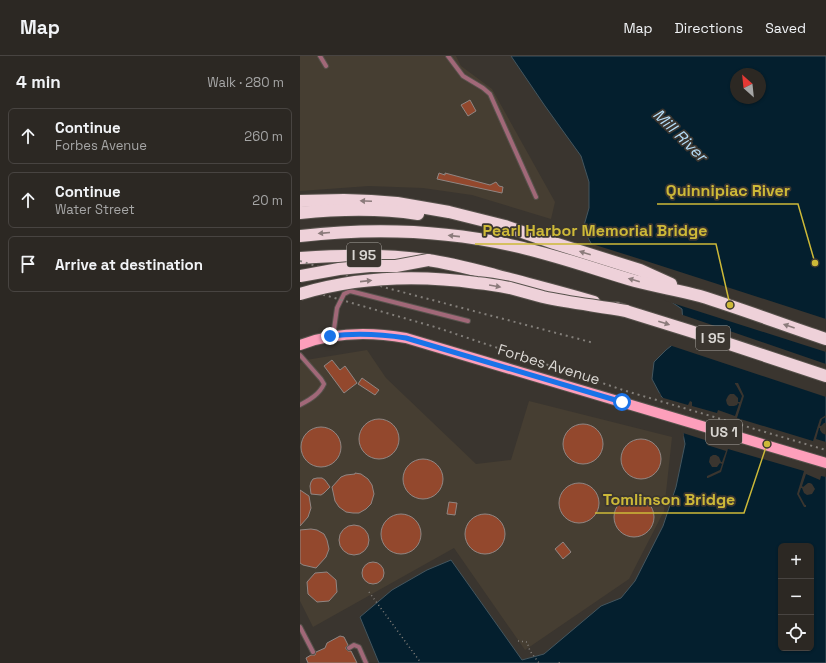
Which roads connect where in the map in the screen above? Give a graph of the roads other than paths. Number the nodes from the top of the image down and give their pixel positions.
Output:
1 (320, 56) edge
2 (448, 56) edge
3 (326, 66) dead end
4 (536, 197) dead end
5 (300, 201) edge
6 (300, 213) edge
7 (300, 236) edge
8 (554, 243) junction
9 (300, 258) edge
10 (428, 260) junction
11 (300, 276) edge
12 (300, 294) edge
13 (699, 296) junction
14 (626, 311) junction
15 (468, 321) dead end
16 (333, 336) junction
17 (826, 339) edge
18 (300, 345) edge
19 (300, 355) edge
20 (826, 376) edge
21 (300, 405) edge
22 (826, 463) edge
23 (300, 627) edge
24 (349, 648) dead end
25 (313, 652) dead end
26 (366, 663) edge

1 - 3 lane
2 - 4 lane
8 -> 5 highway
6 - 8 highway
13 -> 7 highway, I 95
13 -> 8 highway
9 - 10 highway, I 95, bridge
10 - 11 highway, bridge
10 - 14 highway, I 95, bridge
12 -> 14 highway, bridge
17 -> 13 highway, I 95
14 -> 20 highway, I 95
15 - 16 lane
16 - 18 main road, US 1
16 - 22 main road, Forbes Avenue / US 1
19 - 21 lane
23 - 25 lane
24 - 26 lane

